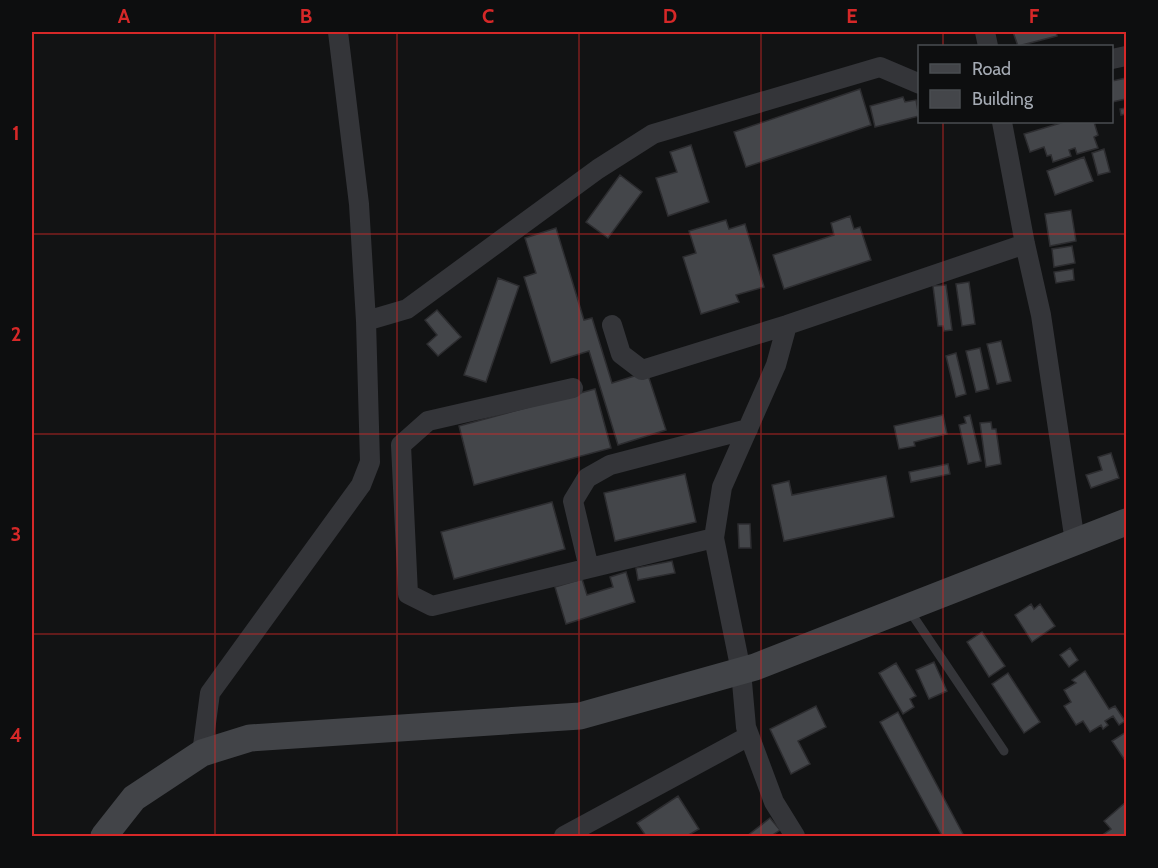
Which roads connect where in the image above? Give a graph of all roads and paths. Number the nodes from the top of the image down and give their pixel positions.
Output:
1 (338, 32) edge
2 (918, 83) edge
3 (1002, 123) edge
4 (1025, 244) junction
5 (366, 321) junction
6 (612, 325) dead end
7 (788, 325) junction
8 (573, 388) dead end
9 (748, 429) junction
10 (1126, 522) edge
11 (714, 538) junction
12 (1075, 542) junction
13 (589, 568) junction
14 (907, 608) junction
15 (741, 671) junction
16 (749, 736) junction
17 (1004, 751) dead end
18 (202, 753) junction
19 (104, 837) edge
20 (564, 837) edge
21 (795, 837) edge

1 - 5 street
2 - 5 street
3 - 4 street
4 - 7 street
4 - 12 street
5 - 18 street
6 - 7 street
7 - 9 street
8 - 13 street
9 - 11 street
9 - 13 street
10 - 12 street
11 - 13 street
11 - 15 street
12 - 14 street
14 - 15 street
14 - 17 lane
15 - 16 street
15 - 18 street
16 - 20 street
16 - 21 street
18 - 19 street

